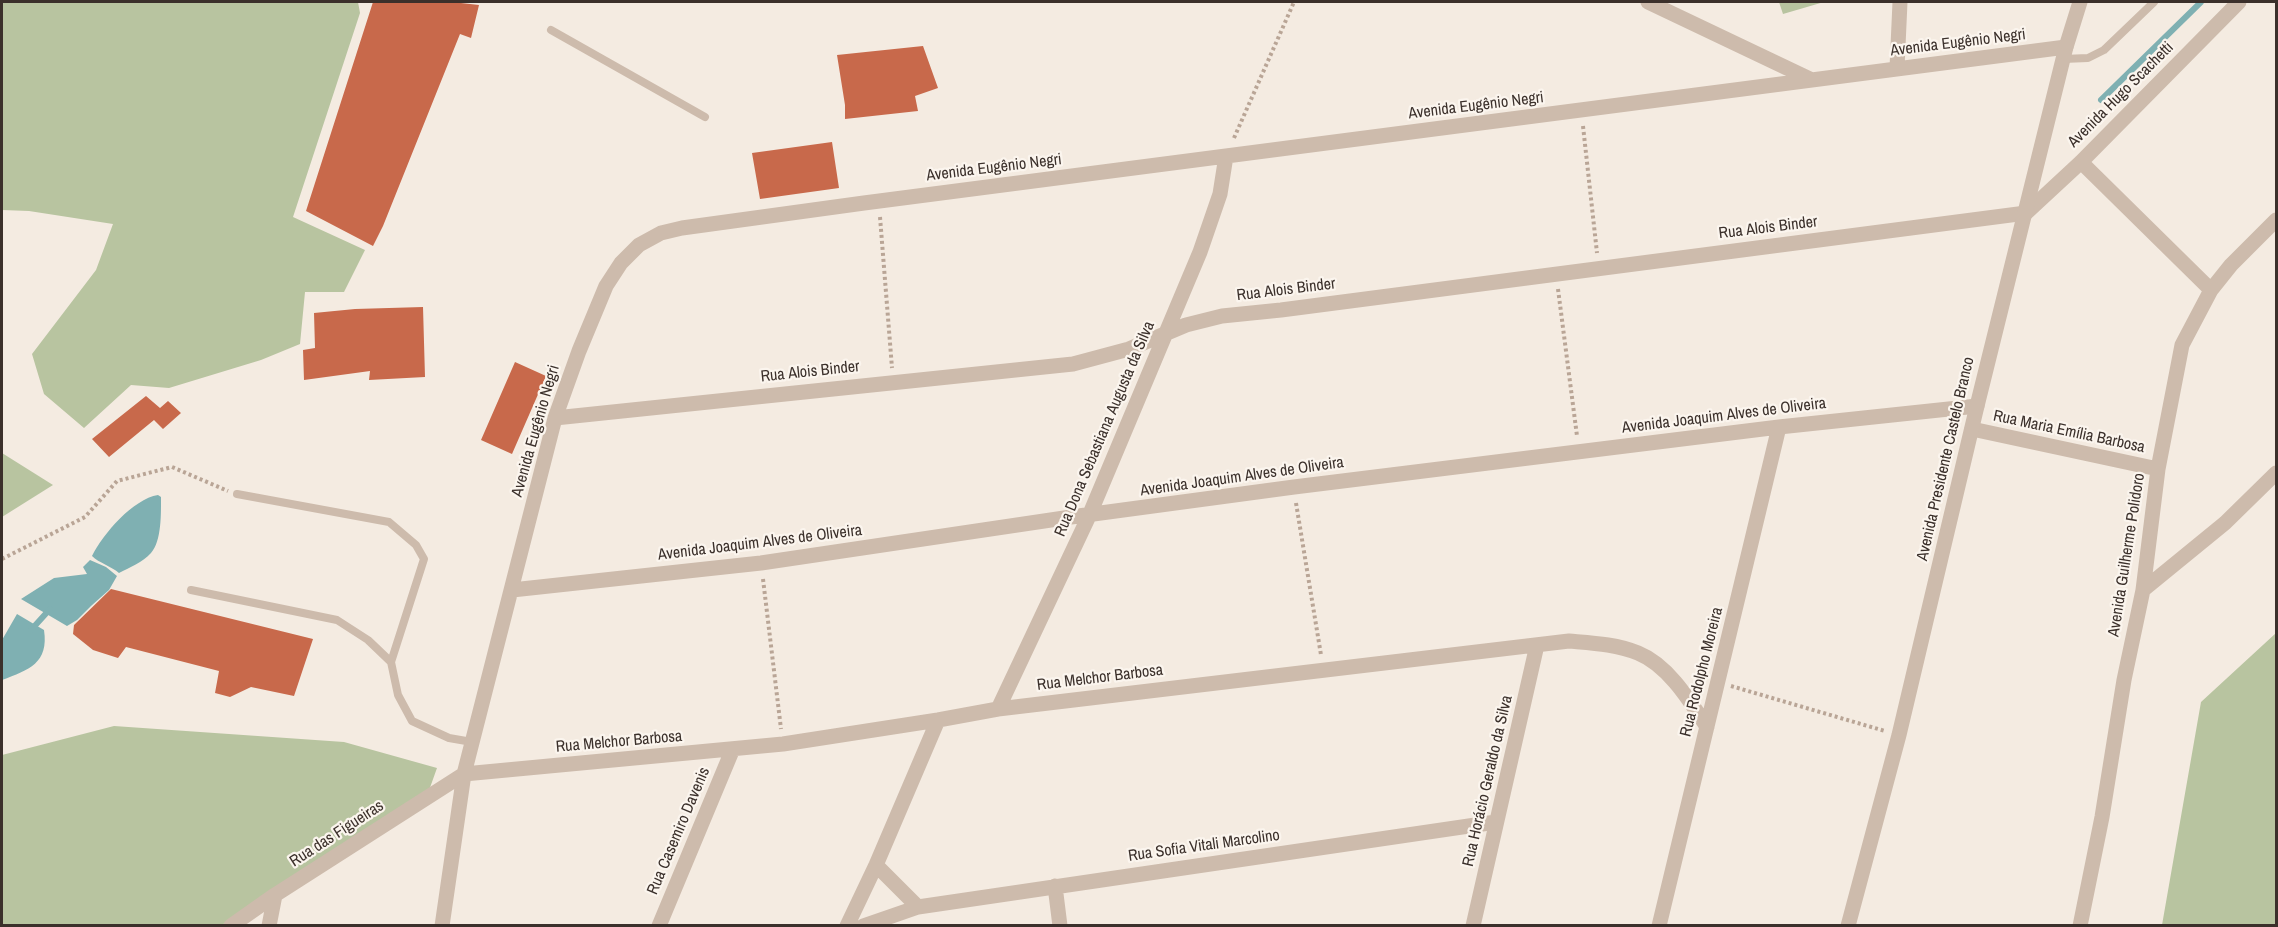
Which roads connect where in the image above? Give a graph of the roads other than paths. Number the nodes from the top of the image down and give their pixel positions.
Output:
1 (1648, 2) edge
2 (1900, 2) edge
3 (2080, 2) edge
4 (2154, 2) edge
5 (2240, 2) edge
6 (551, 30) dead end
7 (2064, 53) junction
8 (1898, 68) junction
9 (1812, 80) junction
10 (705, 117) dead end
11 (1226, 156) junction
12 (2081, 162) junction
13 (2026, 213) junction
14 (2277, 220) edge
15 (2211, 290) junction
16 (1165, 334) junction
17 (1977, 406) junction
18 (555, 418) junction
19 (1779, 427) junction
20 (1972, 429) junction
21 (2158, 469) junction
22 (2277, 473) edge
23 (237, 494) road end
24 (1089, 516) junction
25 (191, 590) dead end
26 (512, 590) junction
27 (2143, 590) junction
28 (1537, 645) junction
29 (391, 662) junction
30 (998, 709) junction
31 (938, 720) junction
32 (1707, 727) junction
33 (472, 742) junction
34 (732, 751) junction
35 (464, 774) junction
36 (1496, 822) junction
37 (876, 865) junction
38 (1055, 886) junction
39 (275, 895) junction
40 (918, 907) junction
41 (231, 926) edge
42 (269, 926) edge
43 (441, 926) edge
44 (659, 926) edge
45 (847, 926) edge
46 (863, 926) edge
47 (1060, 926) edge
48 (1473, 926) edge
49 (1659, 926) edge
50 (1848, 926) edge
51 (2080, 926) edge

1 - 9 street
2 - 8 street
3 - 7 street, Avenida Presidente Castelo Branco
4 - 7 lane
5 - 12 street, Avenida Hugo Scachetti
6 - 10 lane
7 - 8 street, Avenida Eugênio Negri
7 - 13 street, Avenida Presidente Castelo Branco
8 - 9 street, Avenida Eugênio Negri
9 - 11 street, Avenida Eugênio Negri
11 - 16 street, Rua Dona Sebastiana Augusta da Silva
11 - 18 street, Avenida Eugênio Negri
12 - 13 street, Avenida Hugo Scachetti
12 - 15 street
13 - 16 street, Rua Alois Binder
13 - 17 street, Avenida Presidente Castelo Branco
14 - 15 street, Avenida Guilherme Polidoro
15 - 21 street, Avenida Guilherme Polidoro
16 - 18 street, Rua Alois Binder
16 - 24 street, Rua Dona Sebastiana Augusta da Silva
17 - 19 street, Avenida Joaquim Alves de Oliveira
17 - 20 street, Avenida Presidente Castelo Branco
18 - 26 street, Avenida Eugênio Negri
19 - 24 street, Avenida Joaquim Alves de Oliveira
19 - 32 street, Rua Rodolpho Moreira
20 - 21 street, Rua Maria Emília Barbosa
20 - 50 street, Avenida Presidente Castelo Branco
21 - 27 street, Avenida Guilherme Polidoro
22 - 27 street
23 - 29 lane
24 - 26 street, Avenida Joaquim Alves de Oliveira
24 - 30 street, Rua Dona Sebastiana Augusta da Silva
25 - 29 lane
26 - 33 street, Avenida Eugênio Negri
27 - 51 street, Avenida Guilherme Polidoro
28 - 30 street, Rua Melchor Barbosa
28 - 32 street, Rua Melchor Barbosa
28 - 36 street, Rua Horácio Geraldo da Silva
29 - 33 lane
30 - 31 street, Rua Melchor Barbosa
31 - 34 street, Rua Melchor Barbosa
31 - 37 street
32 - 49 street, Rua Rodolpho Moreira
33 - 35 street, Avenida Eugênio Negri
34 - 35 street, Rua Melchor Barbosa
34 - 44 street, Rua Casemiro Davenis
35 - 39 street, Rua das Figueiras
35 - 43 street, Avenida Eugênio Negri
36 - 38 street, Rua Sofia Vitali Marcolino
36 - 48 street, Rua Horácio Geraldo da Silva
37 - 40 street
37 - 45 street
38 - 40 street, Rua Sofia Vitali Marcolino
38 - 47 street
39 - 41 street, Rua das Figueiras
39 - 42 street
40 - 46 street, Rua Sofia Vitali Marcolino

